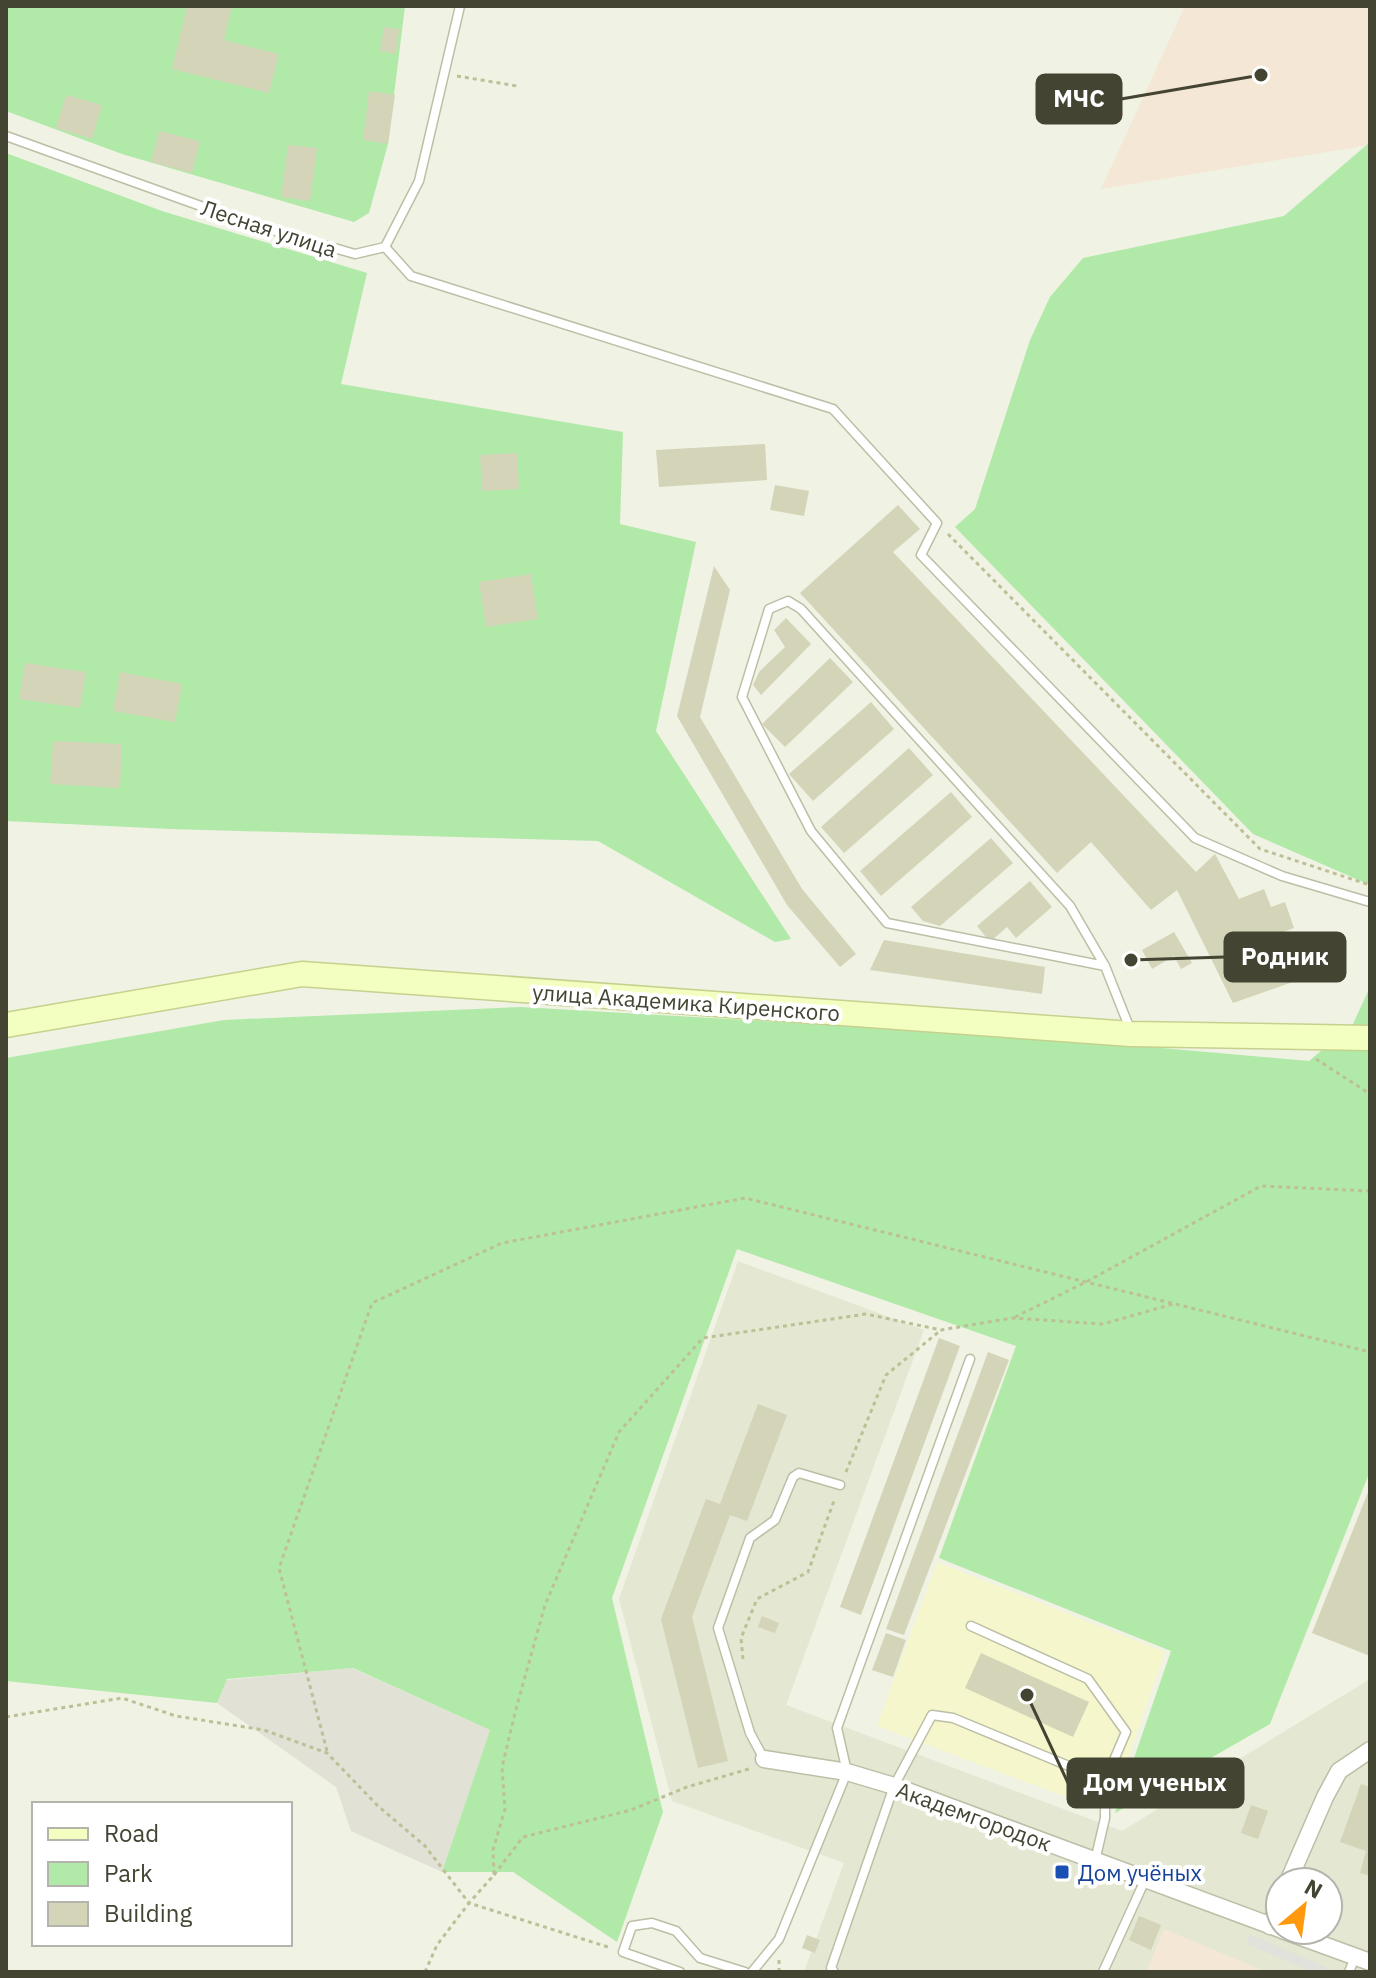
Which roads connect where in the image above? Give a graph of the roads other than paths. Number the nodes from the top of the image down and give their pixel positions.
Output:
1 (460, 6) edge
2 (6, 136) edge
3 (385, 247) junction
4 (1370, 902) edge
5 (1105, 966) junction
6 (6, 1025) edge
7 (1131, 1034) junction
8 (1370, 1038) edge
9 (970, 1359) dead end
10 (840, 1485) road end
11 (971, 1626) dead end
12 (1370, 1750) edge
13 (764, 1759) joint
14 (847, 1772) junction
15 (1105, 1781) junction
16 (894, 1786) junction
17 (1094, 1862) junction
18 (1295, 1866) edge
19 (1145, 1880) junction
20 (1264, 1923) edge
21 (1319, 1946) edge
22 (1358, 1963) edge
23 (680, 1972) edge
24 (745, 1972) edge
25 (752, 1972) edge
26 (834, 1972) edge
27 (1103, 1972) edge

1 - 3 lane
2 - 3 lane, Лесная улица
3 - 4 lane
5 - 5 lane
5 - 7 lane
6 - 7 main road, улица Академика Киренского
7 - 8 main road, улица Академика Киренского
9 - 14 lane
10 - 13 lane
11 - 15 lane
12 - 18 street
13 - 14 street, Академгородок
14 - 16 street, Академгородок
14 - 25 lane
15 - 16 lane
15 - 17 lane
16 - 17 street, Академгородок
16 - 26 lane
17 - 19 street, Академгородок
19 - 20 street, Академгородок
19 - 27 lane
21 - 22 street, Академгородок
23 - 24 lane

